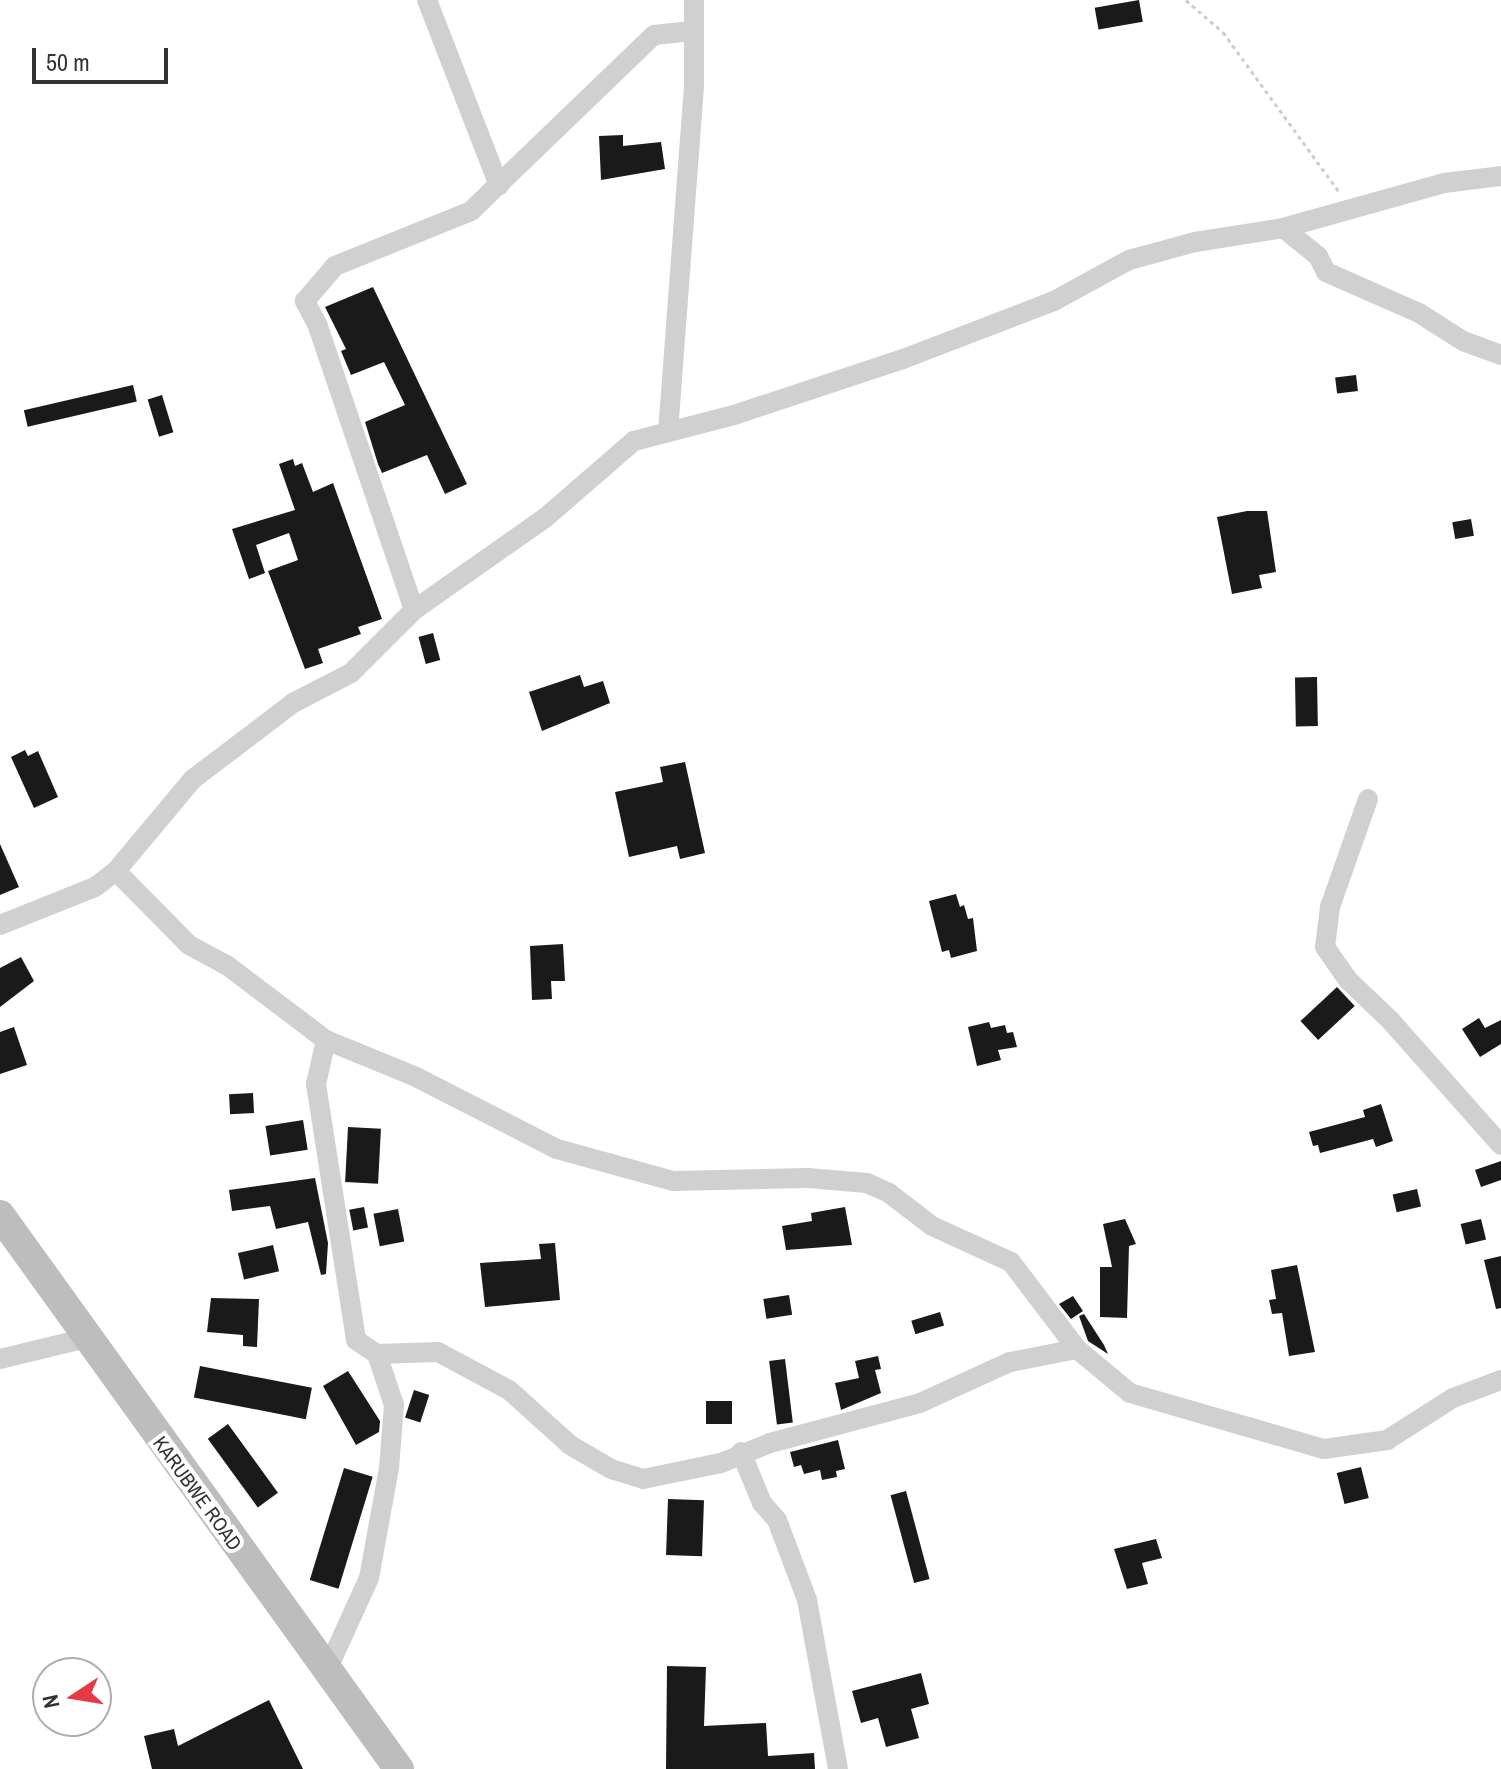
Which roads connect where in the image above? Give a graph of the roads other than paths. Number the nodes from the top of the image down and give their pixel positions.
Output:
1 (427, 0) edge
2 (694, 0) edge
3 (692, 31) junction
4 (1501, 176) edge
5 (499, 186) junction
6 (1283, 228) junction
7 (1501, 355) edge
8 (668, 432) junction
9 (414, 610) junction
10 (1368, 799) dead end
11 (116, 871) junction
12 (0, 925) edge
13 (326, 1040) junction
14 (1501, 1145) edge
15 (0, 1215) edge
16 (86, 1338) junction
17 (1077, 1349) junction
18 (377, 1354) junction
19 (0, 1359) edge
20 (1501, 1380) edge
21 (741, 1452) junction
22 (327, 1670) junction
23 (399, 1769) edge
24 (838, 1769) edge

1 - 5 street
2 - 3 street
3 - 5 street
3 - 8 street
4 - 6 street
5 - 9 street
6 - 7 street
6 - 8 street
8 - 9 street
9 - 11 street
10 - 14 street
11 - 12 street
11 - 13 street
13 - 17 street
13 - 18 street
15 - 16 street, KARUBWE ROAD
16 - 19 street
16 - 22 street, KARUBWE ROAD
17 - 20 street
17 - 21 street
18 - 21 street
18 - 22 street
21 - 24 street
22 - 23 street, KARUBWE ROAD

